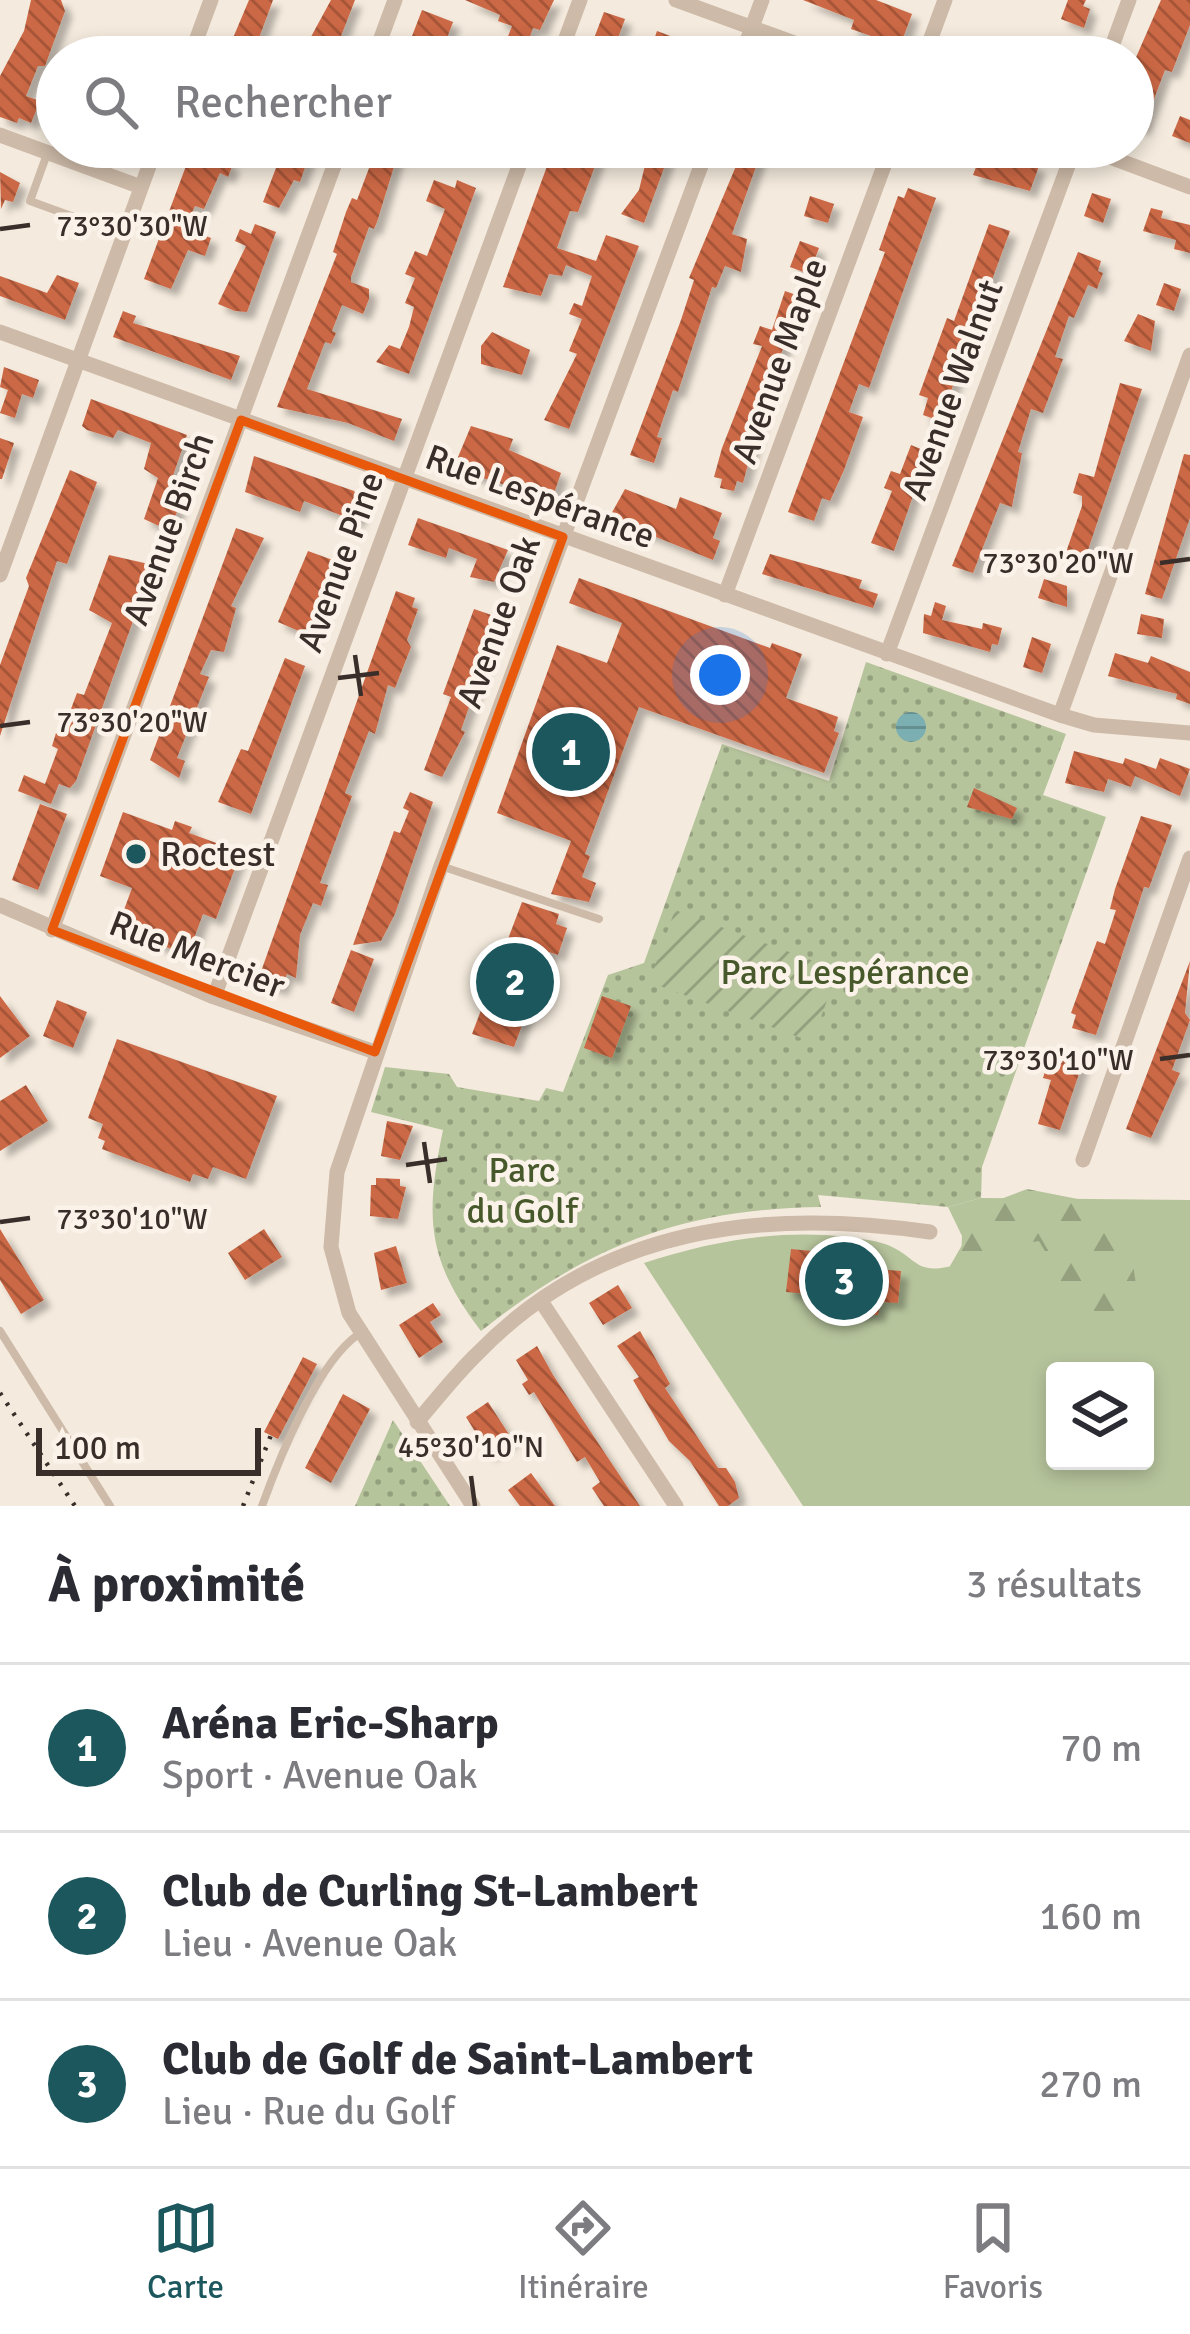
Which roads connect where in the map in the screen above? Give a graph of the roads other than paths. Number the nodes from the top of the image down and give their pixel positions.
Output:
1 (211, 0) edge
2 (394, 0) edge
3 (580, 0) edge
4 (676, 0) edge
5 (762, 0) edge
6 (945, 0) edge
7 (1129, 0) edge
8 (752, 27) junction
9 (198, 36) edge
10 (381, 36) edge
11 (567, 36) edge
12 (749, 36) edge
13 (776, 36) edge
14 (932, 36) edge
15 (1116, 36) edge
16 (0, 135) edge
17 (36, 149) edge
18 (42, 168) edge
19 (88, 168) edge
20 (148, 168) edge
21 (332, 168) edge
22 (518, 168) edge
23 (700, 168) edge
24 (883, 168) edge
25 (1071, 168) edge
26 (1137, 168) edge
27 (141, 187) junction
28 (1190, 187) edge
29 (124, 235) junction
30 (0, 332) edge
31 (1190, 356) edge
32 (79, 362) junction
33 (241, 419) junction
34 (404, 480) junction
35 (563, 537) junction
36 (0, 575) edge
37 (725, 596) junction
38 (887, 655) junction
39 (1060, 716) junction
40 (1190, 733) edge
41 (1190, 858) edge
42 (442, 866) junction
43 (0, 905) edge
44 (599, 919) dead end
45 (52, 931) junction
46 (214, 997) junction
47 (375, 1052) junction
48 (1083, 1160) dead end
49 (930, 1232) dead end
50 (541, 1301) junction
51 (0, 1331) edge
52 (359, 1334) junction
53 (417, 1422) junction
54 (110, 1506) edge
55 (262, 1506) edge
56 (472, 1506) edge
57 (676, 1506) edge

1 - 9 street
2 - 10 street
3 - 11 street
4 - 8 street
5 - 8 street
6 - 14 street
7 - 15 street
8 - 12 street
8 - 13 street
16 - 17 street
18 - 29 lane
19 - 27 street
20 - 27 street
21 - 33 street, Avenue Birch
22 - 34 street, Avenue Pine
23 - 35 street, Avenue Oak
24 - 37 street, Avenue Maple
25 - 38 street, Avenue Walnut
26 - 28 street
27 - 29 street
29 - 32 street
30 - 32 street, Rue Lespérance
31 - 39 street
32 - 33 street, Rue Lespérance
32 - 36 street
33 - 34 street, Rue Lespérance
33 - 45 street, Avenue Birch
34 - 35 street, Rue Lespérance
34 - 46 street, Avenue Pine
35 - 37 street, Rue Lespérance
35 - 42 street, Avenue Oak
37 - 38 street, Rue Lespérance
38 - 39 street, Rue Lespérance
39 - 40 street, Rue Lespérance
41 - 48 street
42 - 44 lane
42 - 47 street, Avenue Oak
43 - 45 street, Rue Mercier
45 - 46 street, Rue Mercier
46 - 47 street, Rue Mercier
47 - 52 street, Avenue Oak
49 - 50 street
50 - 53 street
50 - 57 street
51 - 54 lane
52 - 53 street, Avenue Oak
52 - 55 lane
53 - 56 street, Avenue Oak

